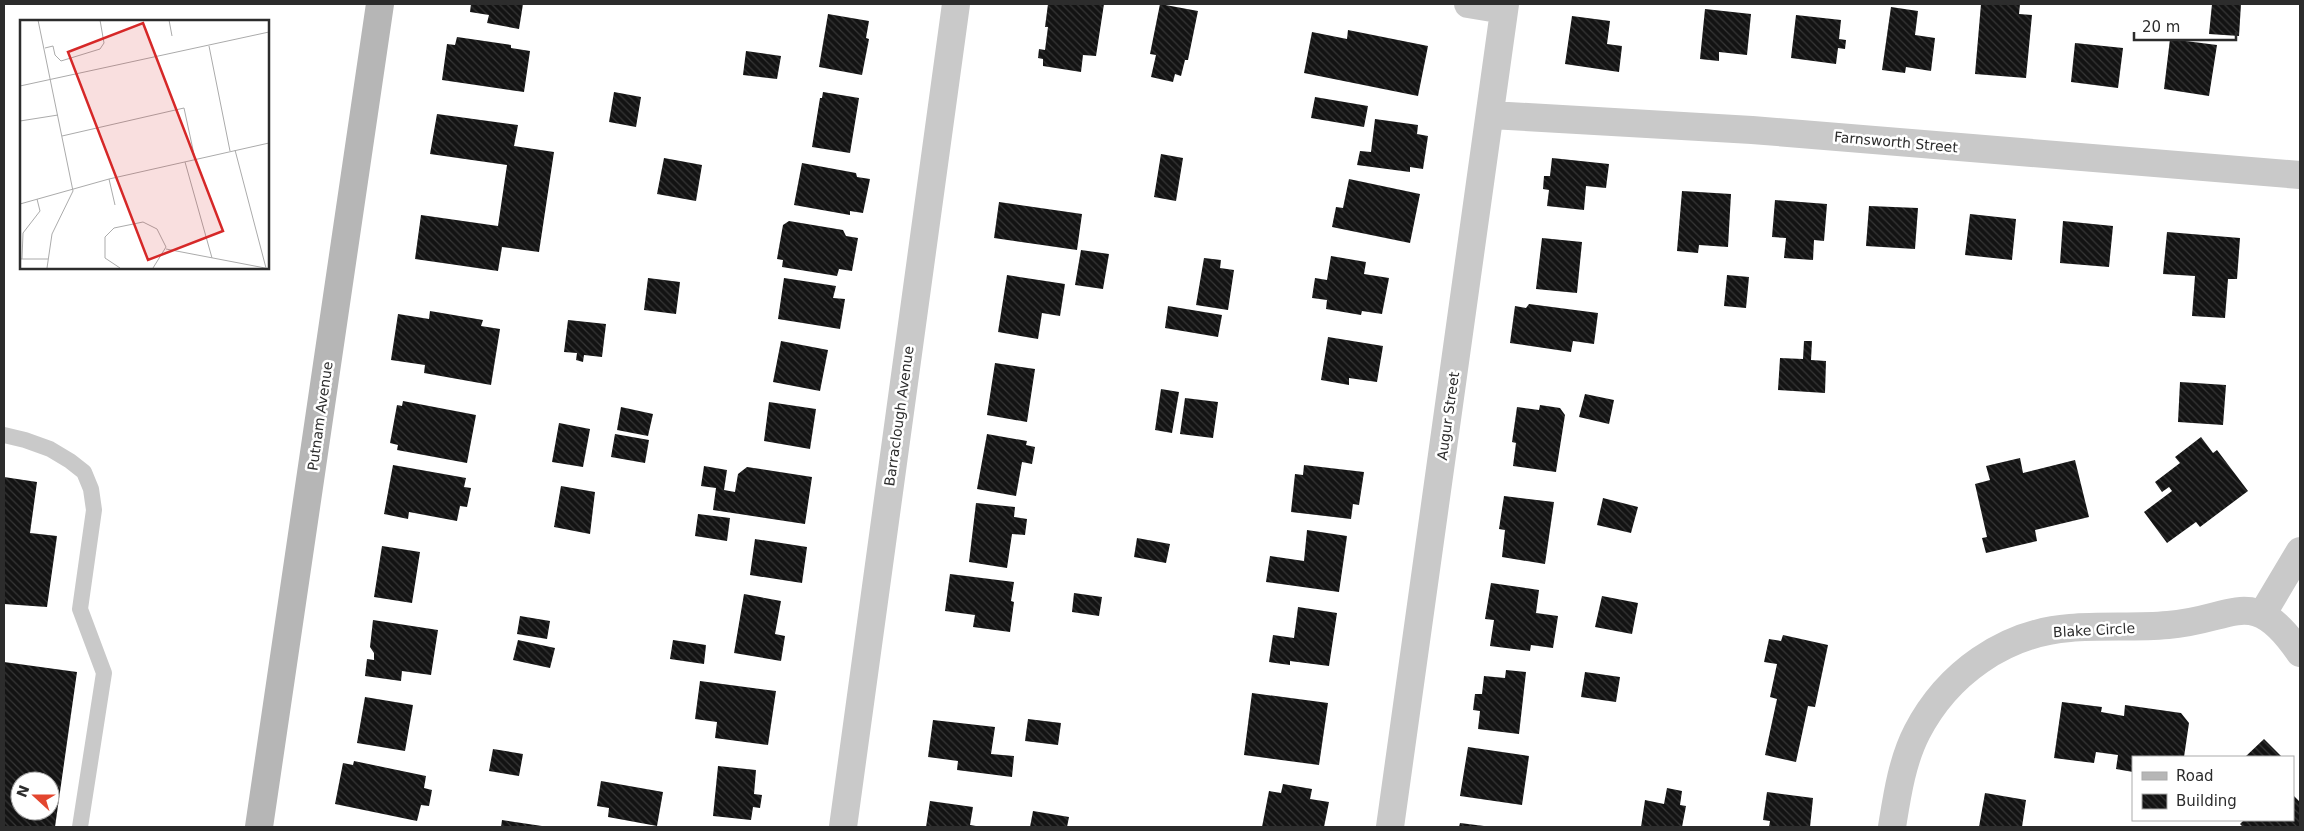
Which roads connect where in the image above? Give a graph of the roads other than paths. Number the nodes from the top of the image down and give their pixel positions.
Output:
1 (380, 4) edge
2 (956, 4) edge
3 (1468, 4) edge
4 (1505, 7) edge
5 (1491, 115) junction
6 (2300, 175) edge
7 (4, 435) edge
8 (2300, 551) edge
9 (2263, 614) junction
10 (2300, 653) edge
11 (80, 827) edge
12 (259, 827) edge
13 (842, 827) edge
14 (1390, 827) edge
15 (1892, 827) edge

1 - 12 main road, Putnam Avenue
2 - 13 street, Barraclough Avenue
3 - 4 street
4 - 5 street, Augur Street
5 - 6 street, Farnsworth Street
5 - 14 street, Augur Street
7 - 11 lane
8 - 9 street
9 - 10 street
9 - 15 street, Blake Circle

